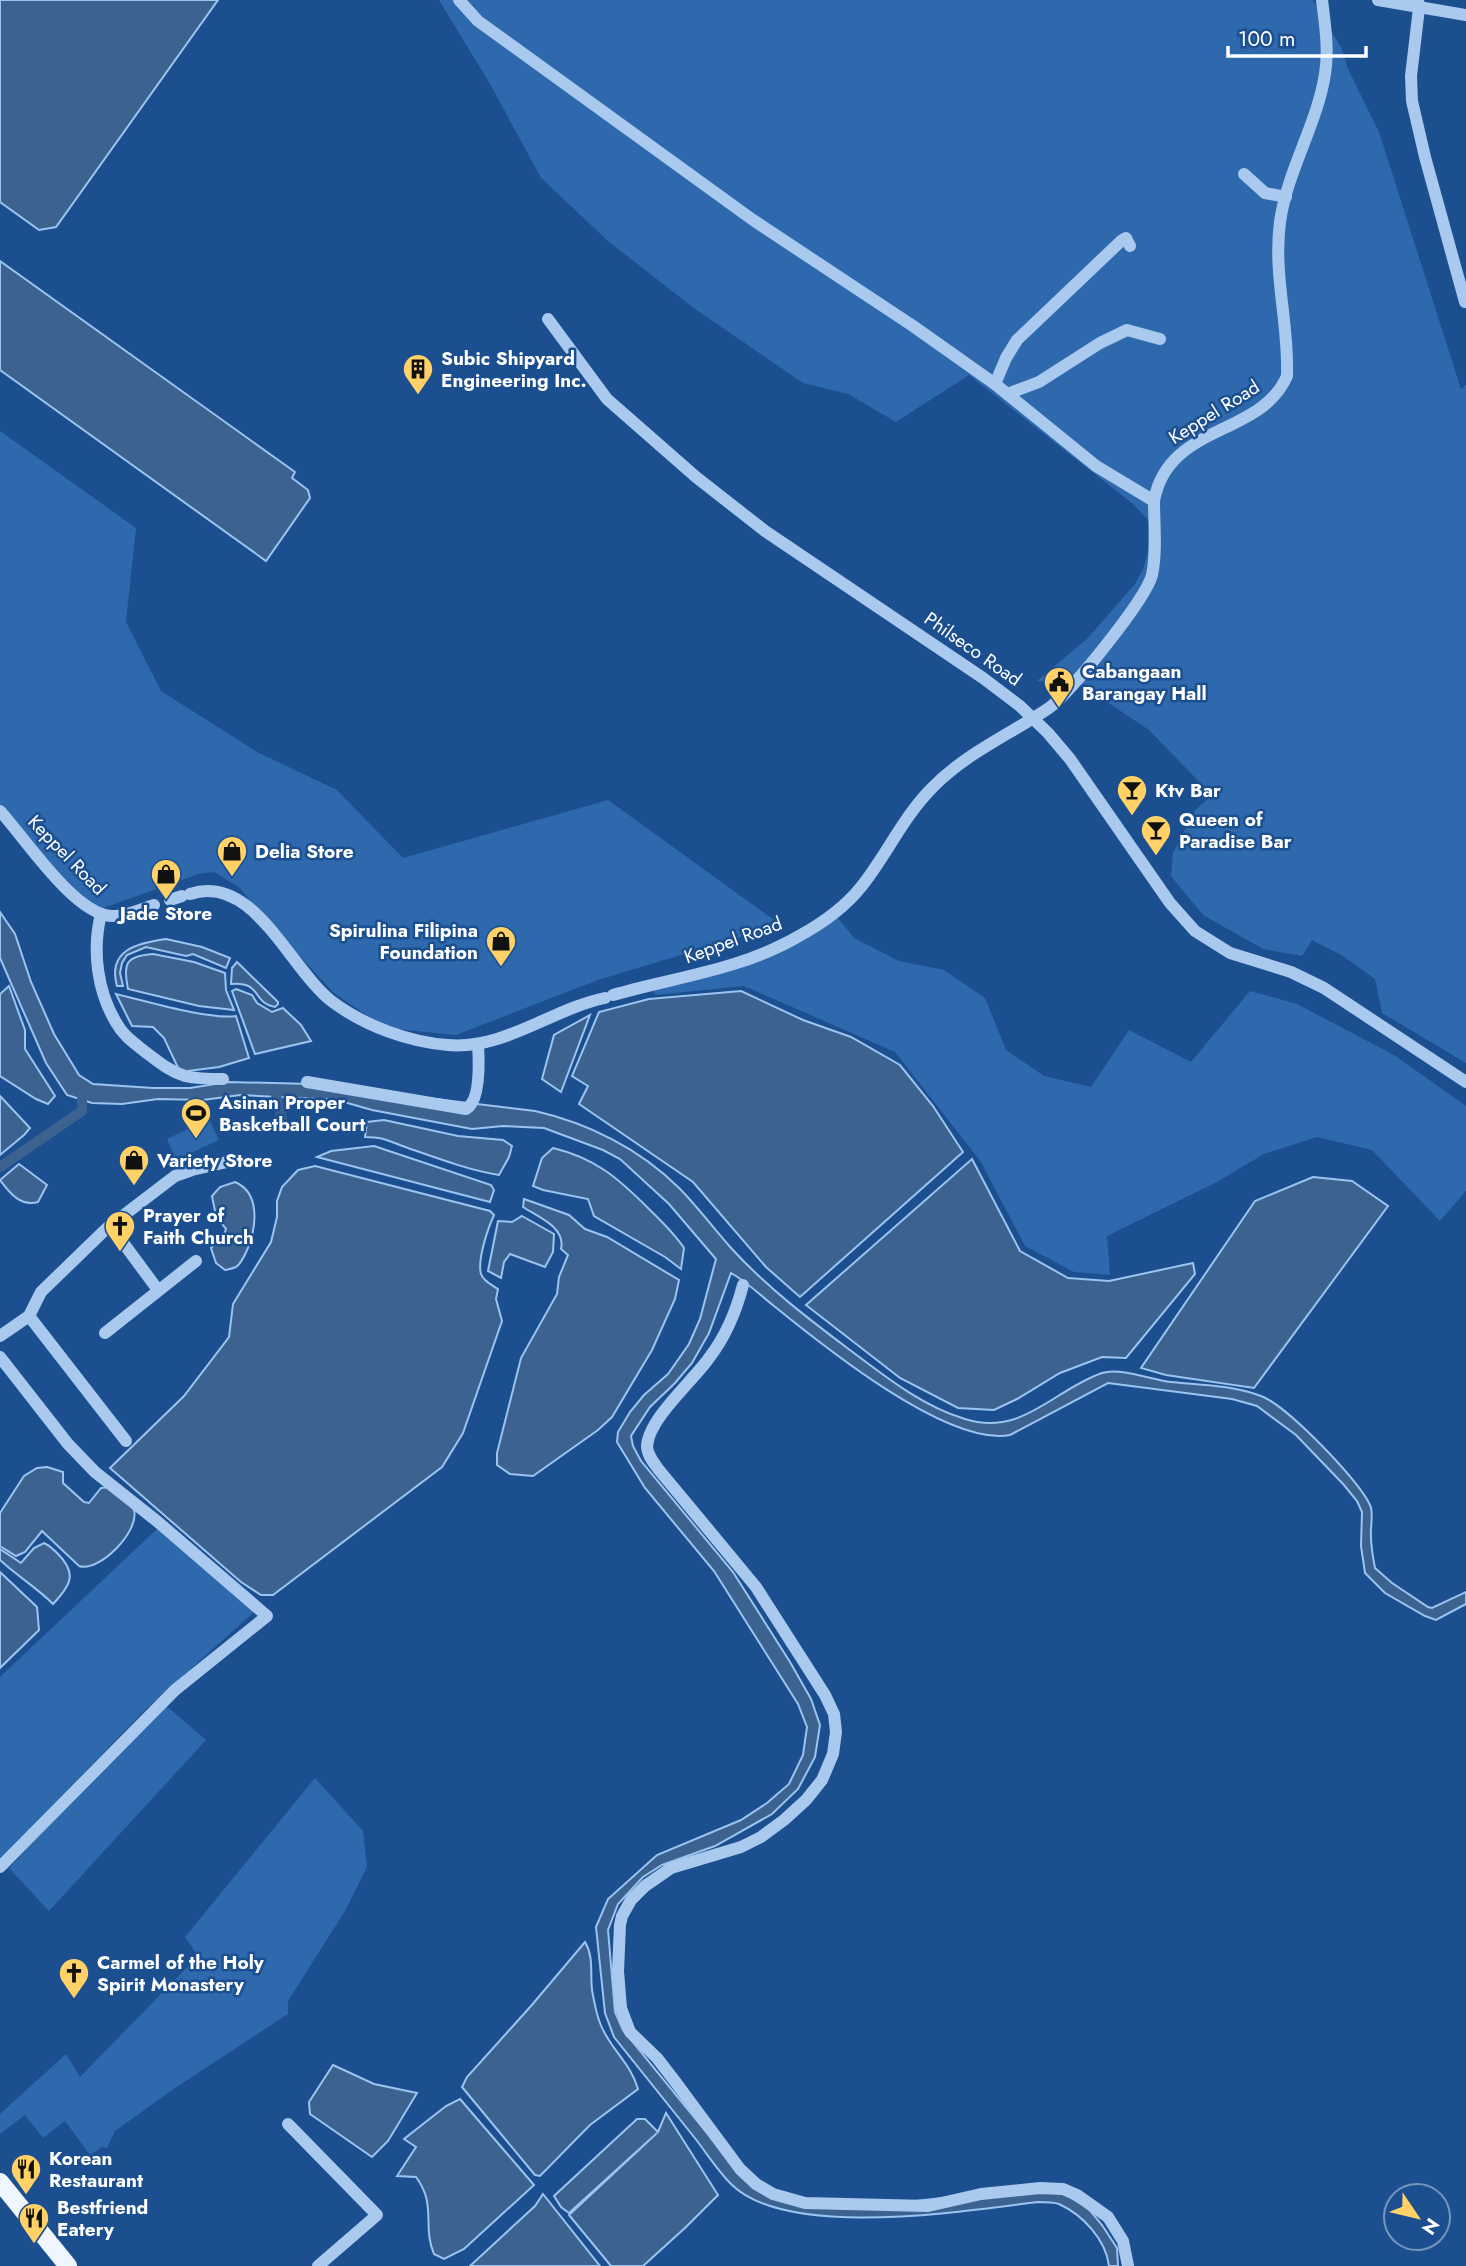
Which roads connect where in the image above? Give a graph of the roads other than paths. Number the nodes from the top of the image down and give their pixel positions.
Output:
1 (459, 0) edge
2 (1322, 0) edge
3 (1378, 0) edge
4 (1419, 4) edge
5 (1466, 15) edge
6 (1244, 174) dead end
7 (1286, 197) junction
8 (1130, 246) dead end
9 (1465, 302) edge
10 (548, 319) dead end
11 (1160, 339) dead end
12 (995, 384) junction
13 (1007, 394) junction
14 (1154, 500) junction
15 (1032, 719) junction
16 (0, 811) edge
17 (102, 914) junction
18 (478, 1044) junction
19 (223, 1079) dead end
20 (307, 1082) dead end
21 (1466, 1082) edge
22 (227, 1161) dead end
23 (110, 1225) junction
24 (196, 1261) dead end
25 (743, 1285) dead end
26 (158, 1290) junction
27 (29, 1316) junction
28 (105, 1333) dead end
29 (0, 1336) edge
30 (0, 1357) edge
31 (126, 1441) dead end
32 (0, 1867) edge
33 (288, 2124) dead end
34 (0, 2182) edge
35 (324, 2264) edge
36 (68, 2266) edge
37 (1128, 2266) edge

1 - 12 street
2 - 7 street, Keppel Road
3 - 4 street
4 - 5 street
4 - 9 street
6 - 7 street
7 - 14 street, Keppel Road
8 - 12 street
10 - 15 street, Philseco Road
11 - 13 street
12 - 13 street
13 - 14 street
14 - 15 street, Keppel Road
15 - 18 street, Keppel Road
15 - 21 street, Philseco Road
16 - 17 street, Keppel Road
17 - 18 street, Keppel Road
17 - 19 street
18 - 20 street
22 - 23 street
23 - 26 street
23 - 27 street
24 - 26 street
25 - 37 street
26 - 28 street
27 - 29 street
27 - 31 street
30 - 32 street
33 - 35 street
34 - 36 main road

